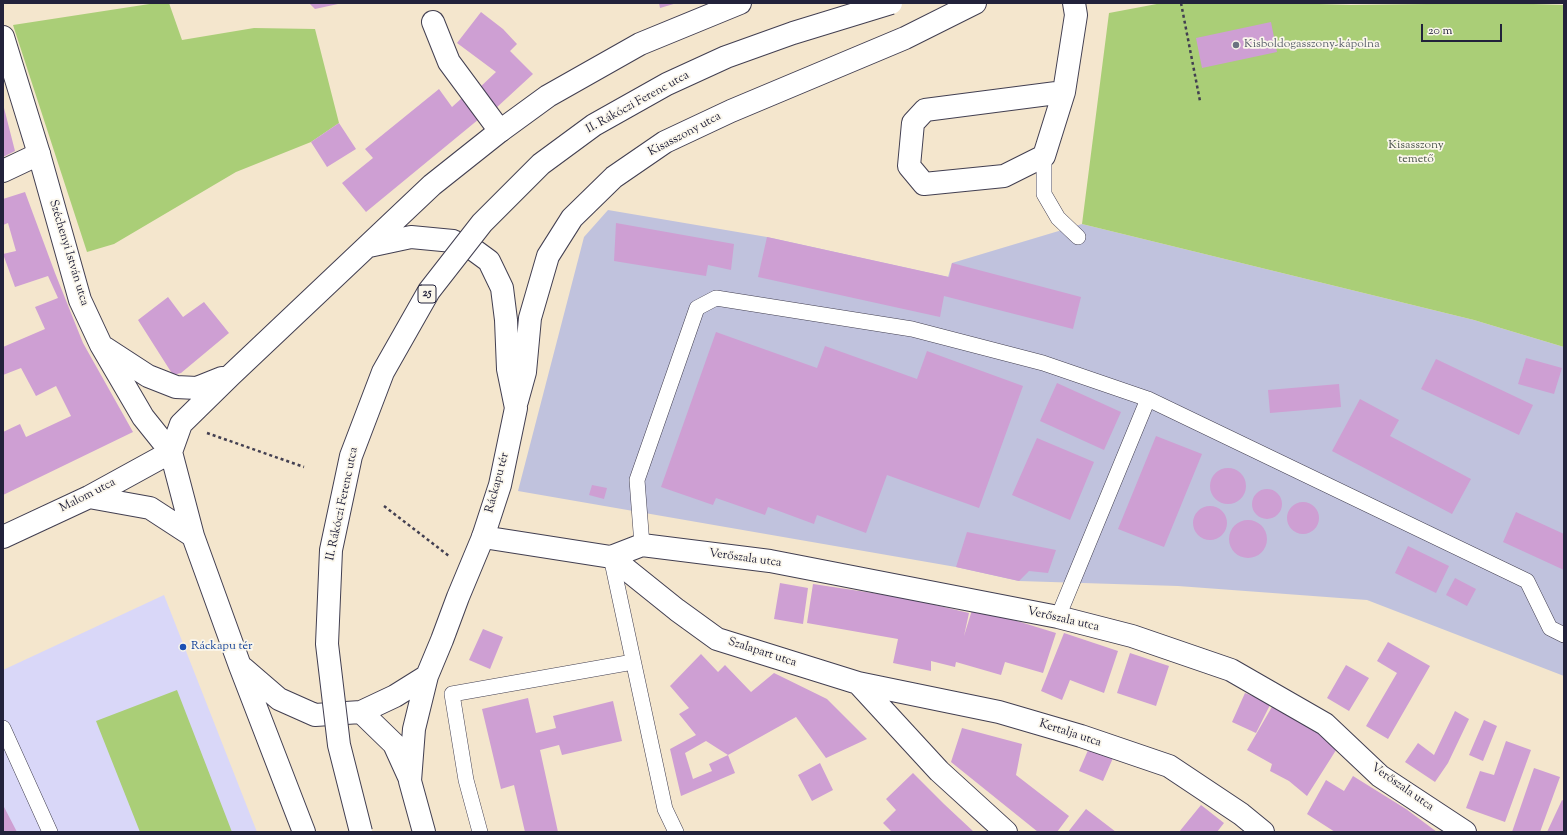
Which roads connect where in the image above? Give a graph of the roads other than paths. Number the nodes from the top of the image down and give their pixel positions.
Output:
1 (740, 3) edge
2 (891, 3) edge
3 (975, 3) edge
4 (1074, 3) edge
5 (433, 22) dead end
6 (3, 37) edge
7 (1064, 92) junction
8 (500, 131) junction
9 (39, 154) junction
10 (1044, 156) junction
11 (3, 171) edge
12 (1078, 237) dead end
13 (369, 246) junction
14 (101, 345) junction
15 (231, 375) junction
16 (1148, 399) junction
17 (516, 408) junction
18 (171, 452) junction
19 (89, 497) junction
20 (193, 536) junction
21 (483, 537) junction
22 (3, 538) edge
23 (642, 545) junction
24 (611, 557) junction
25 (1058, 617) junction
26 (1564, 634) edge
27 (633, 662) junction
28 (240, 666) junction
29 (427, 676) junction
30 (858, 683) junction
31 (361, 712) junction
32 (3, 728) edge
33 (410, 781) junction
34 (50, 832) edge
35 (304, 832) edge
36 (361, 832) edge
37 (424, 832) edge
38 (480, 832) edge
39 (676, 832) edge
40 (1006, 832) edge
41 (1263, 832) edge
42 (1466, 832) edge

1 - 8 main road
2 - 36 main road, II. Rákóczi Ferenc utca / 25, bridge
3 - 17 main road, Kisasszony utca
4 - 7 main road
5 - 8 main road
6 - 9 main road, Széchenyi István utca
7 - 10 main road
7 - 10 main road
8 - 13 main road
9 - 11 main road
9 - 14 main road, Széchenyi István utca
10 - 12 lane
13 - 15 main road
13 - 17 main road, Ráckapu tér
14 - 15 main road
14 - 18 main road, Széchenyi István utca
15 - 18 main road
16 - 23 lane
16 - 25 lane
16 - 26 lane
17 - 21 main road, Ráckapu tér
18 - 19 main road, Malom utca
18 - 20 main road
19 - 20 main road
19 - 22 main road, Malom utca
20 - 28 main road
21 - 24 main road, Szalapart utca
21 - 29 main road, Ráckapu tér
23 - 24 main road, Verőszala utca
23 - 25 main road, Verőszala utca
24 - 27 lane
24 - 30 main road, Szalapart utca
25 - 42 main road, Verőszala utca
27 - 38 lane
27 - 39 lane
28 - 31 main road
28 - 35 main road
29 - 31 main road
29 - 33 main road
30 - 40 main road
30 - 41 main road, Kertalja utca
31 - 33 main road
32 - 34 lane
33 - 37 main road

